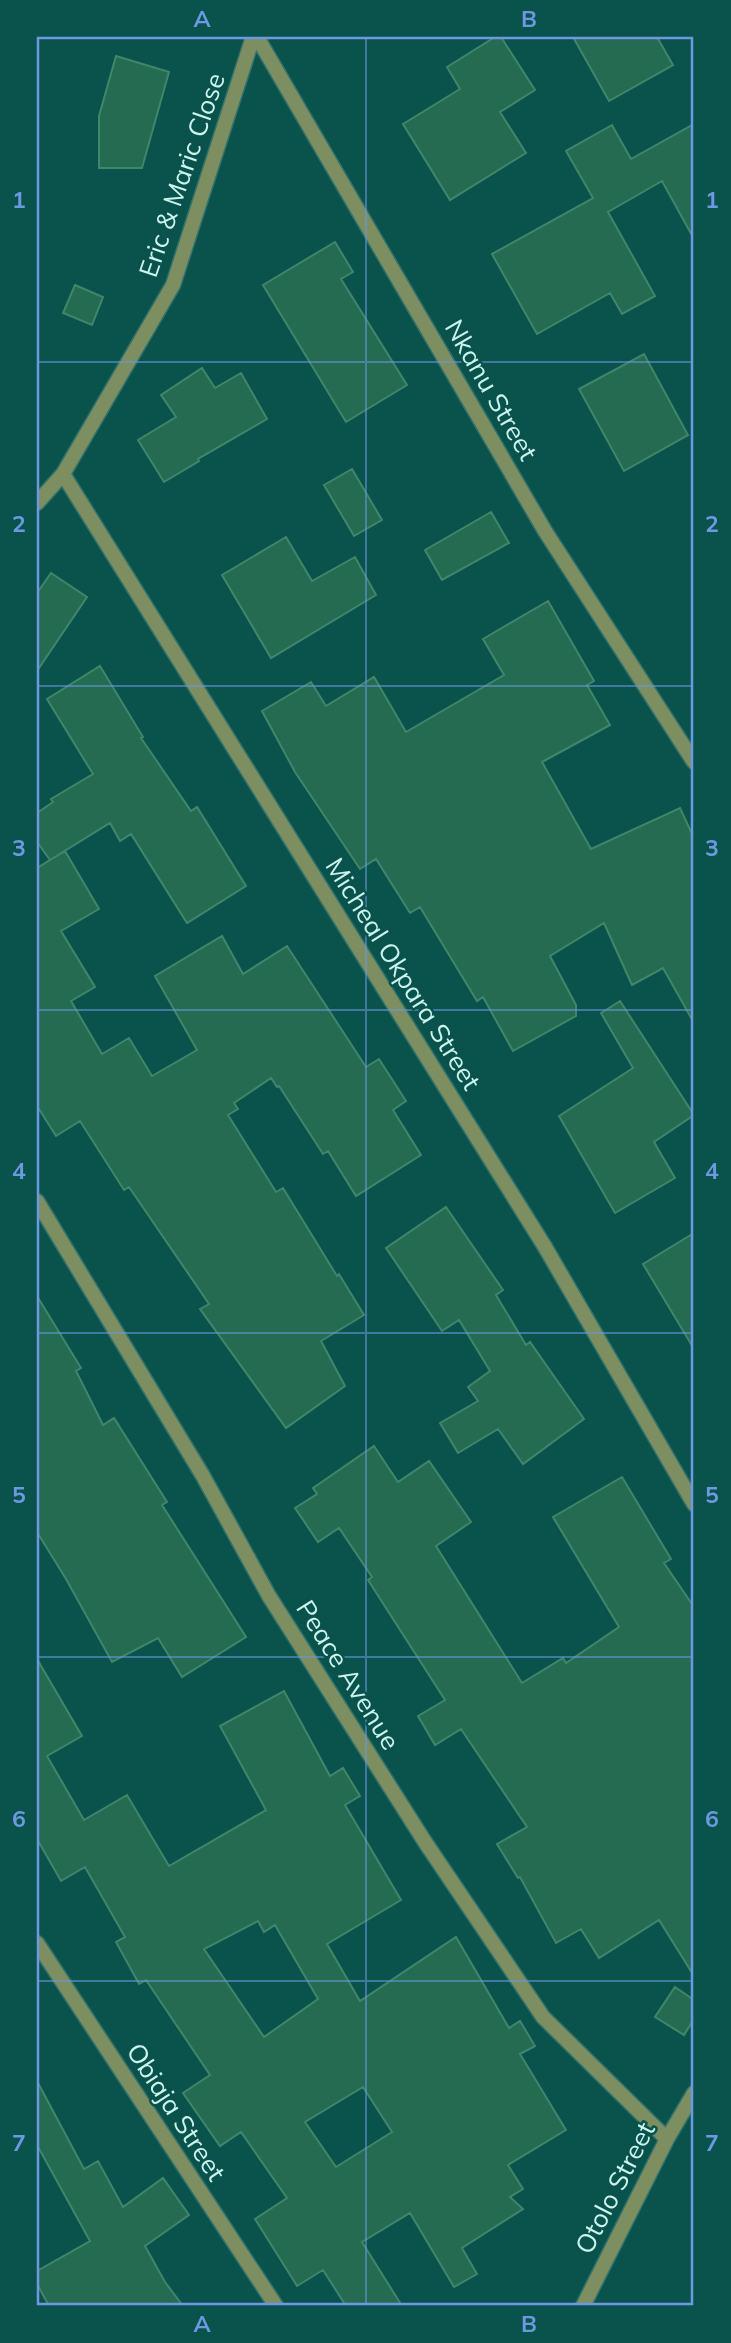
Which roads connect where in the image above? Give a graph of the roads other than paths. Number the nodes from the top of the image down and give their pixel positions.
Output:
1 (255, 37) edge
2 (63, 474) junction
3 (37, 503) edge
4 (694, 762) edge
5 (37, 1201) edge
6 (694, 1504) edge
7 (37, 1943) edge
8 (694, 2093) edge
9 (667, 2139) junction
10 (276, 2306) edge
11 (583, 2306) edge

1 - 2 street, Eric & Maric Close
1 - 4 street, Nkanu Street
2 - 3 street, Eric & Maric Close
2 - 6 street, Micheal Okpara Street
5 - 9 street, Peace Avenue
7 - 10 street, Obiaja Street
8 - 9 street, Otolo Street
9 - 11 street, Otolo Street

